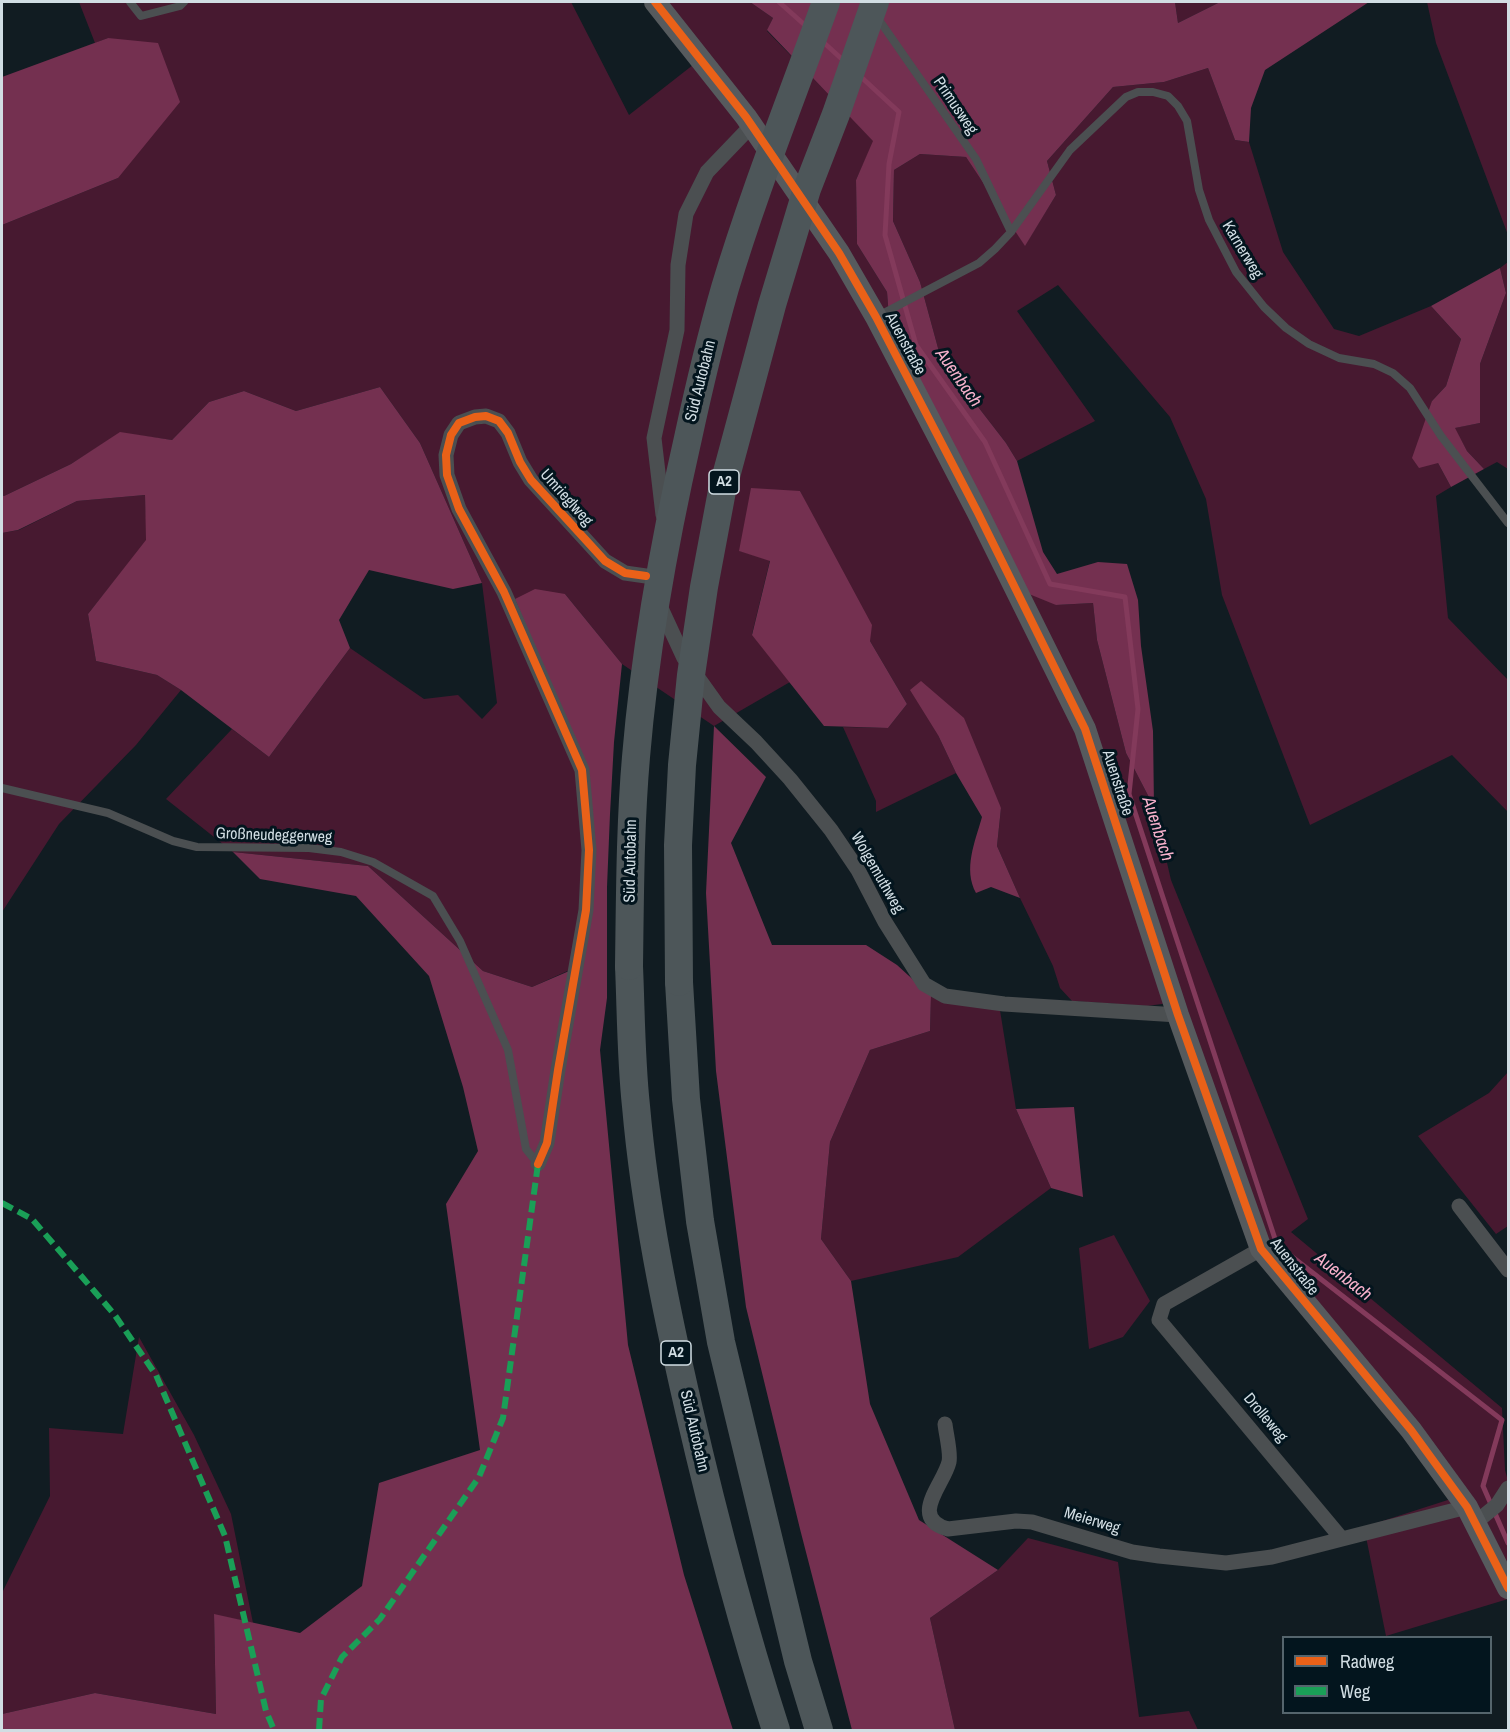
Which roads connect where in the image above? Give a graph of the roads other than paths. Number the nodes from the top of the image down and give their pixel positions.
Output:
1 (130, 2) edge
2 (183, 2) edge
3 (655, 2) edge
4 (826, 2) edge
5 (866, 2) edge
6 (875, 2) edge
7 (752, 125) junction
8 (1011, 232) junction
9 (876, 317) junction
10 (1509, 523) edge
11 (646, 576) junction
12 (2, 788) edge
13 (1178, 1015) junction
14 (538, 1164) joint
15 (1459, 1206) dead end
16 (1261, 1249) junction
17 (1509, 1270) edge
18 (945, 1424) dead end
19 (1509, 1488) edge
20 (1481, 1512) junction
21 (1342, 1539) junction
22 (1509, 1588) edge
23 (776, 1731) edge
24 (819, 1731) edge

1 - 2 lane
3 - 7 street, Auenstraße
4 - 23 highway, Süd Autobahn / A2, bridge
5 - 8 lane, Primusweg
6 - 24 highway, A2, bridge
7 - 9 street, Auenstraße
7 - 11 street
8 - 9 lane, Karnerweg
8 - 10 lane, Karnerweg
9 - 13 street, Auenstraße
11 - 13 street, Wolgemuthweg
11 - 14 street, Umrieglweg
12 - 14 lane, Großneudeggerweg
13 - 16 street, Auenstraße
15 - 17 street
16 - 20 street, Auenstraße
16 - 21 street, Drolleweg
18 - 21 street, Meierweg
19 - 20 street
20 - 21 street
20 - 22 street, Auenstraße

